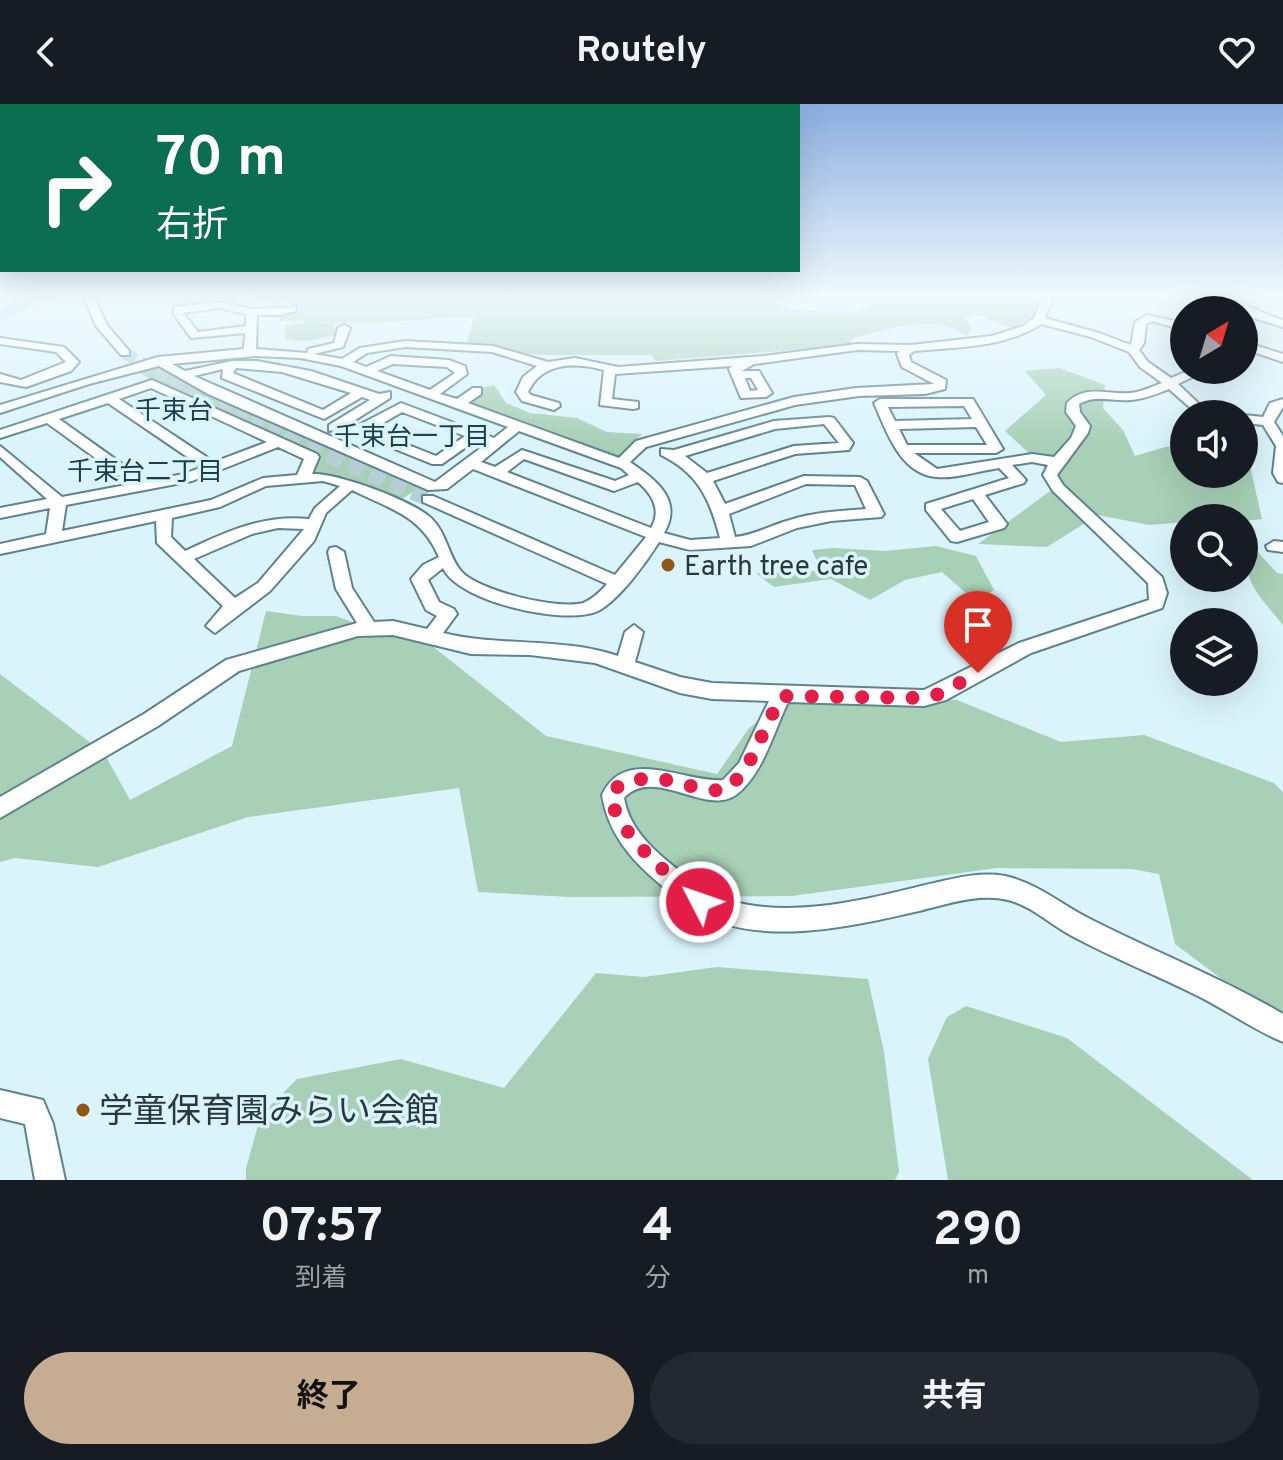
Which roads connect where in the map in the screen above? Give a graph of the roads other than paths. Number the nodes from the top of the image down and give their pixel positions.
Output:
1 (24, 344) edge
2 (118, 344) edge
3 (250, 344) edge
4 (339, 344) edge
5 (404, 344) edge
6 (409, 344) edge
7 (946, 344) edge
8 (1118, 344) edge
9 (1137, 344) edge
10 (911, 348) junction
11 (1133, 350) junction
12 (1258, 350) edge
13 (250, 351) junction
14 (129, 352) tunnel mouth
15 (306, 355) junction
16 (1283, 358) edge
17 (764, 360) junction
18 (158, 361) junction
19 (344, 363) junction
20 (231, 365) junction
21 (545, 365) junction
22 (614, 369) junction
23 (367, 371) junction
24 (738, 375) junction
25 (182, 376) junction
26 (0, 378) edge
27 (1169, 383) junction
28 (402, 384) junction
29 (477, 391) dead end
30 (361, 392) junction
31 (766, 393) junction
32 (790, 393) dead end
33 (430, 395) junction
34 (108, 397) junction
35 (380, 399) junction
36 (1184, 400) edge
37 (1283, 403) edge
38 (457, 405) junction
39 (633, 405) dead end
40 (554, 406) dead end
41 (0, 409) edge
42 (48, 417) junction
43 (1258, 421) edge
44 (1267, 422) junction
45 (342, 423) junction
46 (980, 423) junction
47 (892, 425) junction
48 (517, 426) junction
49 (359, 431) junction
50 (0, 434) edge
51 (475, 435) junction
52 (318, 438) junction
53 (278, 442) junction
54 (496, 443) junction
55 (641, 444) junction
56 (905, 449) junction
57 (0, 450) edge
58 (673, 455) junction
59 (1001, 462) junction
60 (1056, 462) junction
61 (471, 463) junction
62 (621, 463) junction
63 (215, 469) junction
64 (496, 473) junction
65 (640, 474) junction
66 (303, 477) junction
67 (707, 478) junction
68 (1283, 479) edge
69 (351, 484) junction
70 (143, 486) junction
71 (976, 493) dead end
72 (431, 497) tunnel mouth
73 (59, 502) junction
74 (721, 511) junction
75 (0, 513) edge
76 (164, 516) junction
77 (314, 525) junction
78 (657, 536) junction
79 (53, 539) junction
80 (729, 543) junction
81 (0, 549) edge
82 (336, 552) dead end
83 (183, 558) junction
84 (446, 560) junction
85 (622, 580) junction
86 (234, 607) junction
87 (215, 626) dead end
88 (369, 628) junction
89 (634, 632) dead end
90 (431, 637) junction
91 (625, 665) junction
92 (781, 696) junction
93 (0, 808) edge
94 (1283, 1029) edge
95 (0, 1104) edge
96 (50, 1180) edge

1 - 26 street
2 - 14 street
3 - 13 street
4 - 15 street
5 - 19 street
6 - 21 street
7 - 10 street
8 - 11 street
9 - 11 street
10 - 17 street
10 - 55 street
11 - 27 street
12 - 16 street
13 - 15 street
13 - 18 street
15 - 19 street
17 - 22 street
17 - 24 street
18 - 25 street
18 - 41 street
19 - 23 street
20 - 25 street
20 - 30 street
20 - 30 street
21 - 22 street
21 - 40 street
22 - 39 street
23 - 28 street
23 - 33 street
24 - 31 street
24 - 31 street
25 - 52 street
27 - 36 street
27 - 60 street
28 - 33 street
28 - 35 street
29 - 38 street
30 - 35 street
31 - 32 street
33 - 38 street
34 - 42 street
34 - 53 street
34 - 63 street
35 - 45 street
37 - 44 street
38 - 48 street
42 - 50 street
42 - 70 street
43 - 44 street
44 - 68 street
45 - 49 street
45 - 52 street
46 - 47 street
46 - 47 street
46 - 56 street
47 - 56 street
48 - 54 street
48 - 62 street
49 - 51 street
49 - 51 street
51 - 54 street
52 - 61 street
53 - 63 street
53 - 66 street
54 - 61 street
55 - 58 street
55 - 62 street
56 - 59 street
57 - 73 street
58 - 67 street
58 - 67 street
59 - 60 street
59 - 71 street
60 - 92 street
61 - 64 street
62 - 65 street
63 - 70 street
64 - 65 street
64 - 78 street
65 - 78 street
66 - 69 street
66 - 76 street
67 - 74 street
69 - 77 street
69 - 84 street
70 - 73 street
72 - 85 street
73 - 75 street
73 - 79 street
74 - 80 street
74 - 80 street
76 - 79 street
76 - 83 street
77 - 83 street
77 - 86 street
78 - 80 street
78 - 85 street
79 - 81 street
82 - 88 street
83 - 86 street
84 - 85 street
84 - 90 street
86 - 87 street
88 - 90 street
88 - 93 street
89 - 91 street
90 - 91 street
91 - 92 street
92 - 94 street
95 - 96 street

